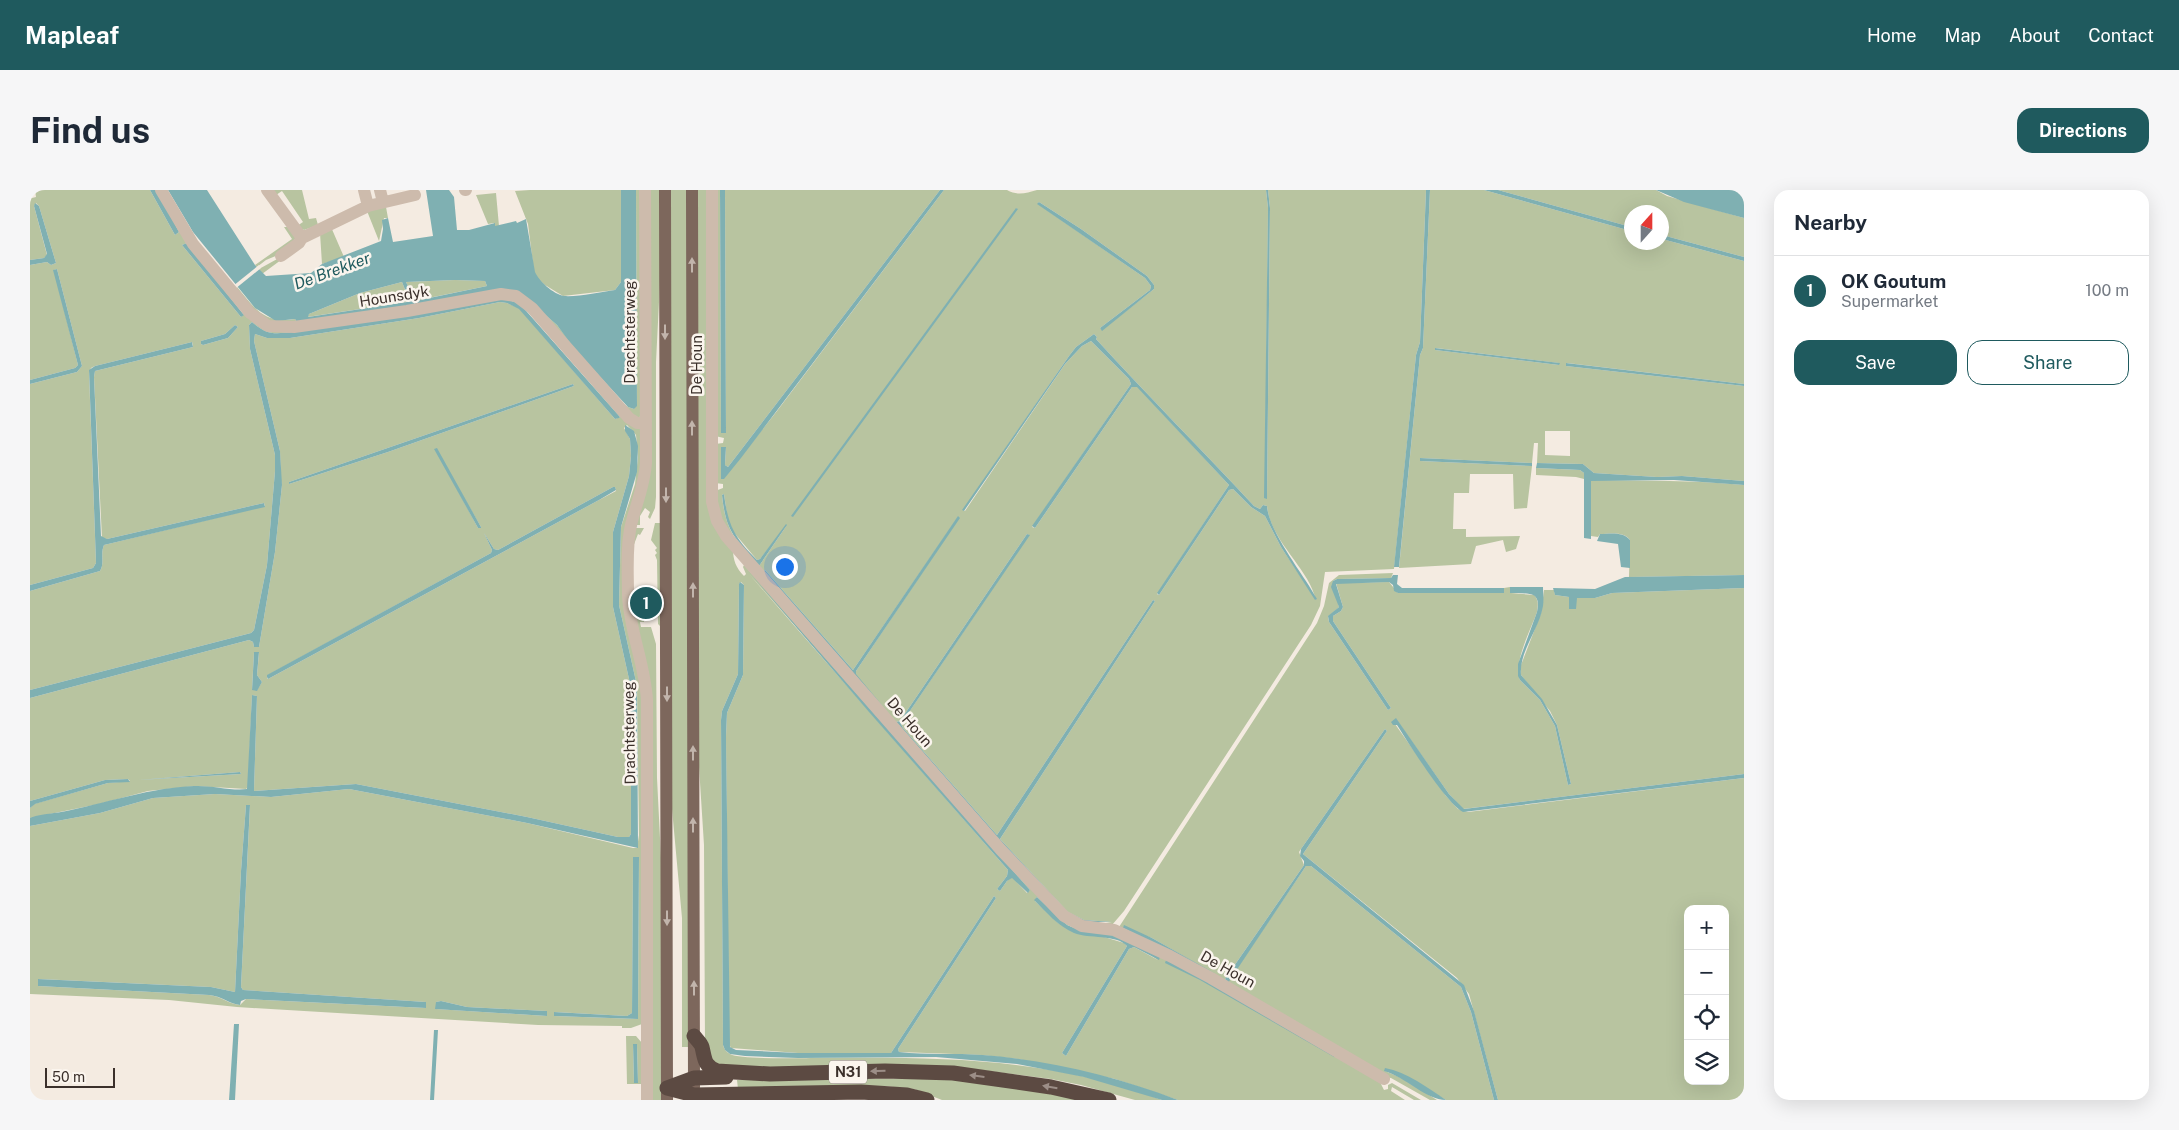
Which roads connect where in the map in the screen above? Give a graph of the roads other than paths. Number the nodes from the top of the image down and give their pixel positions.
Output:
1 (161, 190) edge
2 (268, 190) edge
3 (364, 190) edge
4 (645, 190) edge
5 (665, 190) edge
6 (692, 190) edge
7 (712, 190) edge
8 (415, 195) dead end
9 (382, 196) edge
10 (368, 206) junction
11 (302, 238) junction
12 (281, 256) dead end
13 (645, 424) junction
14 (694, 1036) junction
15 (770, 1074) junction
16 (694, 1078) junction
17 (1384, 1079) dead end
18 (667, 1094) edge
19 (694, 1098) edge
20 (647, 1100) edge
21 (927, 1100) edge
22 (1109, 1100) edge

1 - 13 street, Hounsdyk
2 - 11 street
3 - 10 street
4 - 13 street, Drachtsterweg
5 -> 18 main road
14 -> 6 main road
7 - 17 street, De Houn
8 - 9 street
9 - 10 street
10 - 11 street
11 - 12 street
13 - 20 street, Drachtsterweg
14 - 15 highway, N31
14 - 16 main road
15 - 16 highway, N31
22 -> 15 highway, N31
16 - 18 highway
16 - 19 main road
18 - 19 highway
19 - 21 highway, N31

